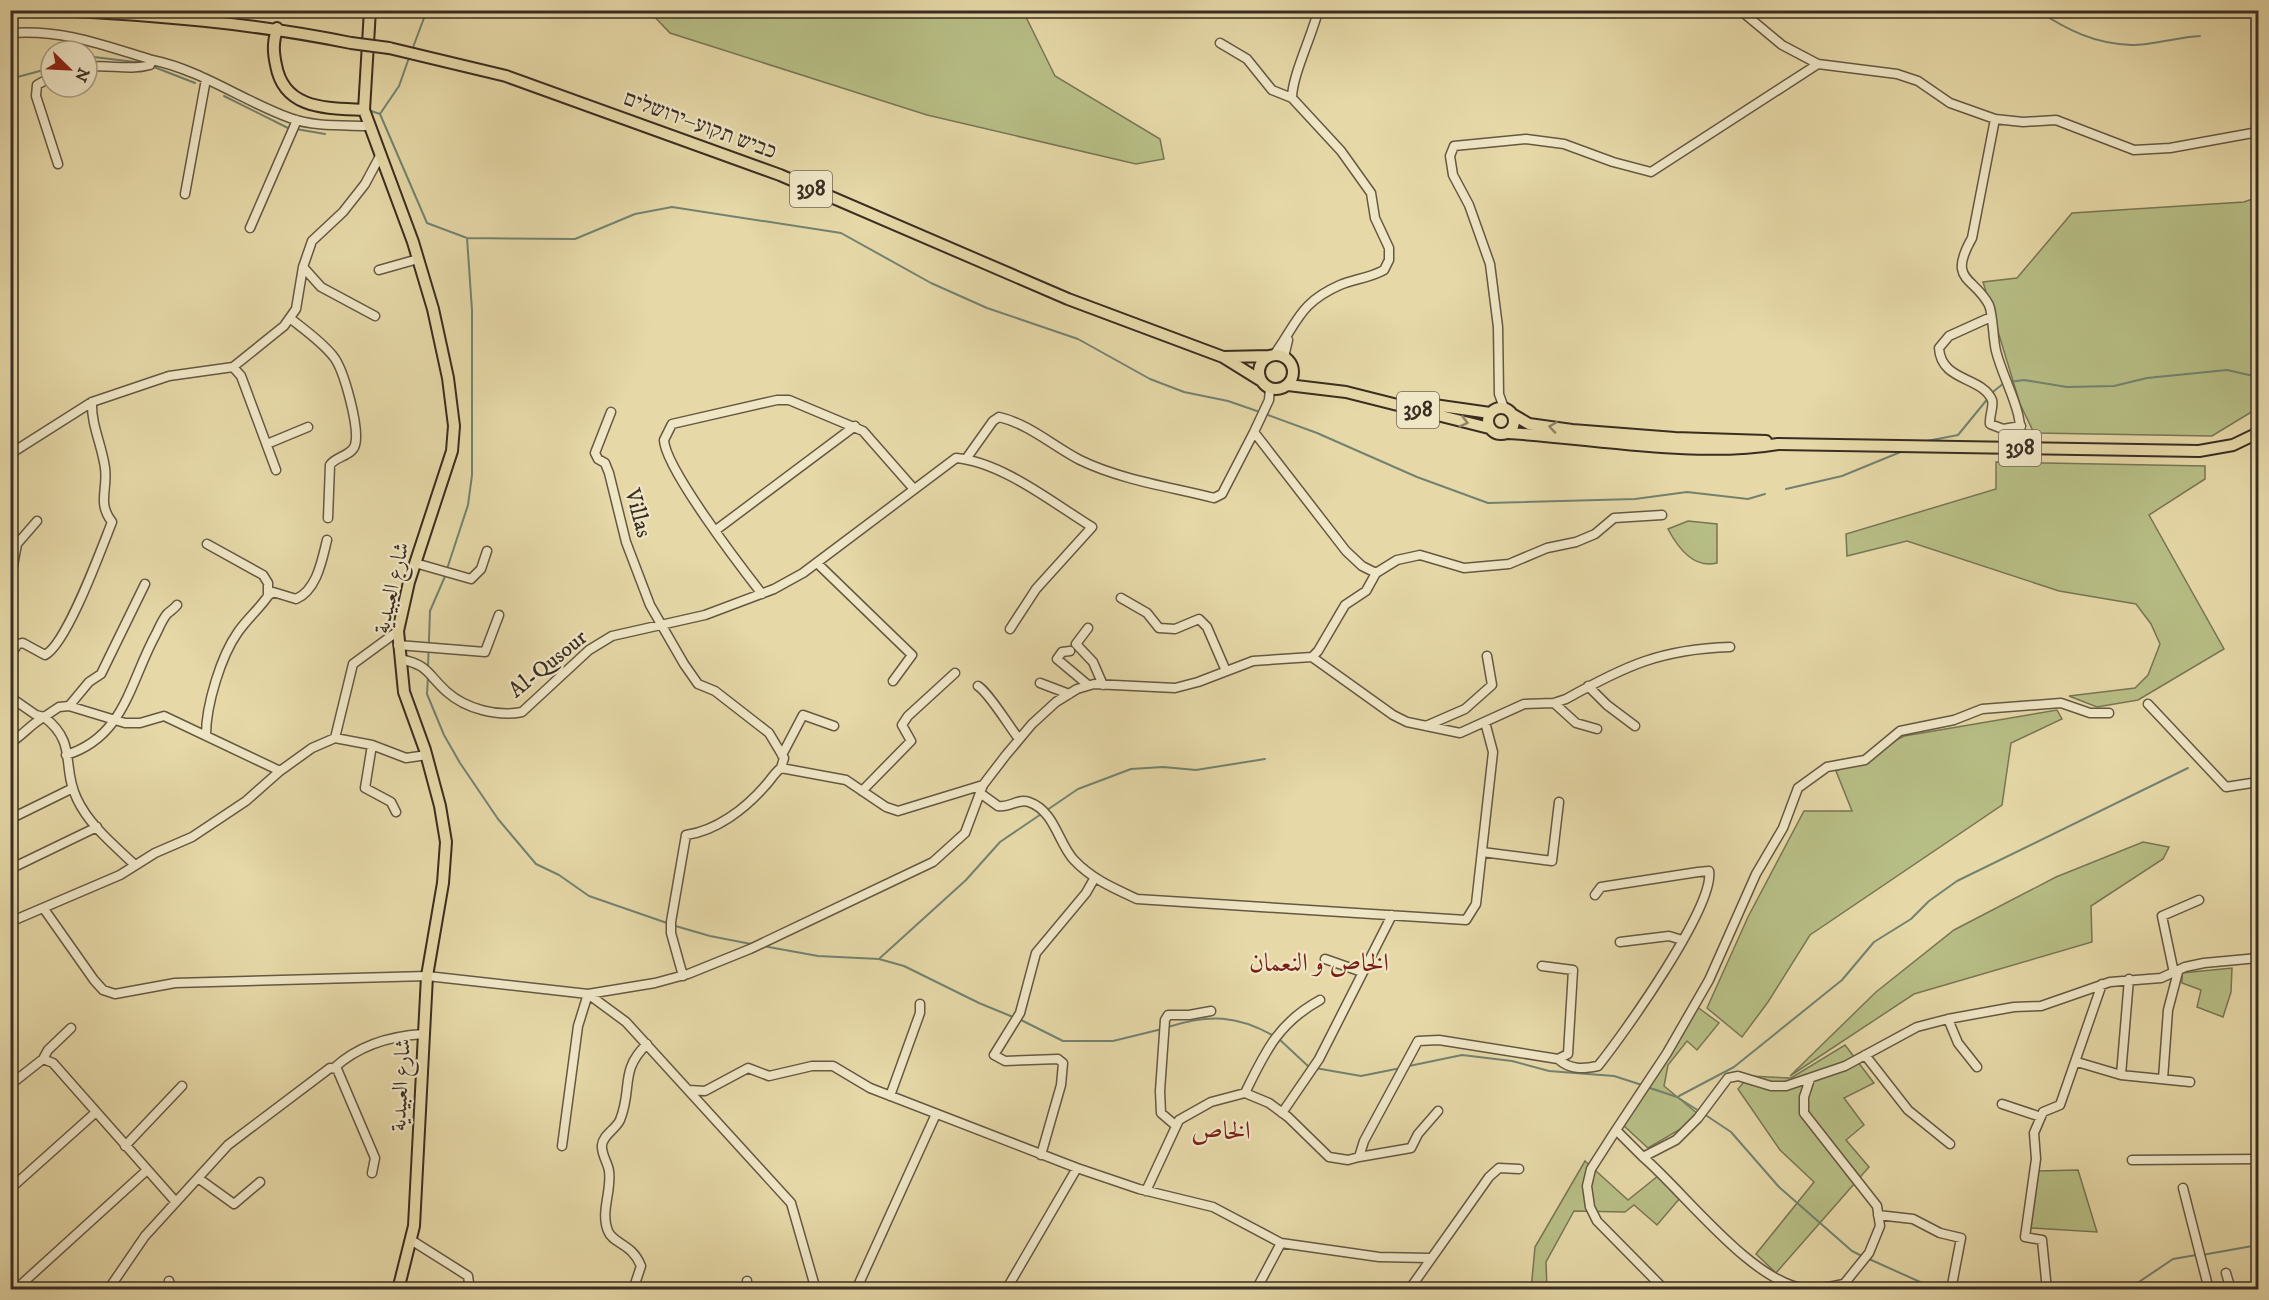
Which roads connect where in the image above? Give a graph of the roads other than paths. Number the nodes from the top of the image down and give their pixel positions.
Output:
1 (54, 10) edge
2 (370, 10) edge
3 (1740, 10) edge
4 (1318, 11) edge
5 (277, 28) junction
6 (10, 33) edge
7 (1221, 43) dead end
8 (153, 60) junction
9 (1818, 64) junction
10 (99, 65) edge
11 (206, 79) junction
12 (39, 84) edge
13 (1292, 98) junction
14 (364, 110) junction
15 (1995, 119) junction
16 (297, 120) junction
17 (369, 126) junction
18 (2259, 132) edge
19 (380, 156) junction
20 (58, 164) dead end
21 (185, 194) dead end
22 (250, 228) dead end
23 (418, 259) junction
24 (303, 267) junction
25 (379, 270) dead end
26 (375, 316) dead end
27 (1991, 317) junction
28 (291, 319) junction
29 (1276, 356) junction
30 (1222, 357) junction
31 (233, 367) junction
32 (1293, 369) junction
33 (1260, 381) junction
34 (1288, 385) junction
35 (1323, 387) junction
36 (1270, 388) junction
37 (1346, 392) junction
38 (92, 402) junction
39 (1508, 411) junction
40 (611, 412) dead end
41 (1490, 413) junction
42 (855, 426) junction
43 (2021, 426) junction
44 (308, 427) dead end
45 (1489, 428) junction
46 (1254, 432) junction
47 (1508, 433) junction
48 (2259, 433) edge
49 (1602, 437) junction
50 (267, 444) junction
51 (2020, 448) junction
52 (10, 454) edge
53 (966, 459) junction
54 (276, 470) dead end
55 (912, 488) junction
56 (1662, 515) dead end
57 (328, 518) dead end
58 (37, 521) dead end
59 (716, 530) junction
60 (327, 540) dead end
61 (14, 542) edge
62 (207, 544) dead end
63 (488, 551) dead end
64 (817, 562) junction
65 (415, 563) junction
66 (12, 571) edge
67 (1376, 573) junction
68 (145, 584) dead end
69 (762, 594) junction
70 (268, 596) junction
71 (1121, 598) dead end
72 (177, 605) dead end
73 (499, 615) dead end
74 (663, 627) junction
75 (1088, 628) dead end
76 (1010, 629) dead end
77 (398, 631) junction
78 (398, 645) junction
79 (1730, 647) dead end
80 (1070, 651) dead end
81 (10, 655) edge
82 (1487, 656) dead end
83 (1312, 657) junction
84 (400, 659) junction
85 (1226, 671) junction
86 (955, 673) dead end
87 (892, 681) dead end
88 (1040, 683) dead end
89 (1103, 685) junction
90 (978, 686) dead end
91 (1088, 686) junction
92 (1588, 686) junction
93 (1070, 694) junction
94 (10, 697) edge
95 (1554, 703) junction
96 (2148, 704) dead end
97 (69, 706) junction
98 (2109, 713) dead end
99 (44, 717) junction
100 (115, 719) junction
101 (1485, 722) junction
102 (834, 726) dead end
103 (1426, 726) junction
104 (1635, 726) dead end
105 (1597, 729) dead end
106 (206, 735) junction
107 (335, 738) junction
108 (1019, 739) junction
109 (10, 743) edge
110 (372, 745) junction
111 (66, 755) junction
112 (427, 755) junction
113 (782, 755) junction
114 (781, 768) junction
115 (279, 771) junction
116 (2259, 782) edge
117 (73, 788) junction
118 (982, 789) junction
119 (862, 790) junction
120 (1558, 802) dead end
121 (396, 812) dead end
122 (10, 819) edge
123 (97, 827) junction
124 (1482, 852) junction
125 (135, 866) junction
126 (10, 869) edge
127 (1094, 879) junction
128 (1595, 895) dead end
129 (2199, 900) dead end
130 (44, 909) junction
131 (1392, 915) junction
132 (10, 922) edge
133 (1682, 940) junction
134 (1620, 942) dead end
135 (2259, 958) edge
136 (1324, 959) dead end
137 (1542, 966) dead end
138 (1362, 972) junction
139 (2176, 973) junction
140 (427, 976) junction
141 (683, 976) junction
142 (2129, 979) junction
143 (2102, 984) junction
144 (588, 994) junction
145 (1320, 1000) dead end
146 (920, 1004) dead end
147 (1211, 1011) dead end
148 (1948, 1019) junction
149 (71, 1028) dead end
150 (423, 1035) junction
151 (647, 1044) junction
152 (1865, 1056) junction
153 (43, 1059) junction
154 (1558, 1059) junction
155 (2077, 1062) junction
156 (1977, 1067) dead end
157 (334, 1068) junction
158 (2121, 1075) junction
159 (1810, 1079) junction
160 (2163, 1079) junction
161 (2190, 1082) dead end
162 (10, 1085) edge
163 (182, 1086) dead end
164 (687, 1089) junction
165 (1245, 1093) junction
166 (891, 1096) junction
167 (2002, 1104) dead end
168 (1438, 1111) dead end
169 (95, 1113) junction
170 (1282, 1113) junction
171 (936, 1114) junction
172 (2041, 1117) junction
173 (1175, 1125) junction
174 (1616, 1131) junction
175 (1950, 1144) dead end
176 (125, 1146) junction
177 (562, 1146) dead end
178 (1041, 1155) junction
179 (1359, 1157) junction
180 (1643, 1157) junction
181 (2259, 1159) edge
182 (2132, 1160) dead end
183 (1077, 1168) junction
184 (1520, 1169) dead end
185 (146, 1171) junction
186 (372, 1173) dead end
187 (198, 1178) junction
188 (260, 1182) dead end
189 (2183, 1188) dead end
190 (10, 1189) edge
191 (1146, 1191) junction
192 (175, 1202) junction
193 (1878, 1215) junction
194 (411, 1240) junction
195 (1281, 1243) junction
196 (1429, 1258) junction
197 (2226, 1273) dead end
198 (1808, 1289) edge
199 (15, 1290) edge
200 (108, 1290) edge
201 (398, 1290) edge
202 (470, 1290) edge
203 (633, 1290) edge
204 (816, 1290) edge
205 (856, 1290) edge
206 (1006, 1290) edge
207 (1256, 1290) edge
208 (1409, 1290) edge
209 (1665, 1290) edge
210 (1951, 1290) edge
211 (2046, 1290) edge
212 (2209, 1290) edge
213 (2231, 1290) edge

1 - 5 main road, 398
2 - 14 main road, شارع العبيدية
3 - 9 street
4 - 13 street
5 - 14 main road
5 - 30 main road, כביש תקוע–ירושלים / 398, bridge
6 - 8 street
7 - 13 street
8 - 10 street
8 - 11 street
9 - 15 street
9 - 39 street
11 - 16 street
11 - 21 street
12 - 20 street
13 - 29 street
14 - 17 main road, شارع العبيدية
15 - 18 street
15 - 27 street
16 - 17 street
16 - 22 street
17 - 19 main road, شارع العبيدية
19 - 23 main road, شارع العبيدية
19 - 24 street
23 - 25 street
23 - 65 main road, شارع العبيدية
24 - 26 street
24 - 28 street
27 - 43 street
27 - 43 street
28 - 31 street
28 - 57 street
29 - 30 main road, 398
29 - 32 main road, 398
29 - 33 main road
30 - 33 main road, 398
31 - 38 street
31 - 50 street
32 - 34 main road
32 - 35 main road, 398
33 - 36 main road, 398
34 - 35 main road, 398
34 - 36 main road, 398
35 - 37 main road, 398
36 - 46 street
37 - 41 main road, 398
37 -> 45 main road, 398
38 - 52 street
38 - 81 street
39 - 41 main road, 398
39 - 47 main road
49 -> 39 main road, 398
40 - 74 street, Villas
41 - 45 main road
42 - 55 street
42 - 59 street
42 - 59 street
43 - 51 street
44 - 50 street
45 - 47 main road, 398
46 - 53 street
46 - 67 street
47 - 49 main road, 398
48 - 51 main road, 398
49 - 51 main road, 398
50 - 54 street
53 - 55 street, Al-Qusour
53 - 76 street
55 - 64 street, Al-Qusour
56 - 67 street
58 - 61 street
59 - 69 street
60 - 70 street
61 - 66 street
62 - 70 street
63 - 65 street
64 - 69 street, Al-Qusour
64 - 87 street
65 - 77 main road, شارع العبيدية
67 - 83 street
68 - 97 street
69 - 74 street, Al-Qusour
70 - 106 street
71 - 85 street
72 - 100 street
73 - 78 street
74 - 84 street, Al-Qusour
74 - 113 street
75 - 89 street
77 - 78 main road, شارع العبيدية
77 - 107 street
78 - 84 main road, شارع العبيدية
79 - 92 street
80 - 91 street
82 - 103 street
83 - 85 street
83 - 103 street
84 - 112 main road, شارع العبيدية
85 - 89 street
86 - 119 street
88 - 93 street
89 - 91 street
90 - 108 street
91 - 93 street
92 - 95 street
92 - 104 street
93 - 108 street
94 - 99 street
95 - 101 street
95 - 105 street
96 - 116 street
97 - 99 street
97 - 100 street
98 - 174 street
99 - 109 street
99 - 111 street
100 - 106 street
100 - 111 street
101 - 103 street
101 - 124 street
102 - 113 street
106 - 115 street
107 - 110 street
107 - 115 street
108 - 118 street
110 - 112 street
110 - 121 street
111 - 117 street
112 - 140 main road, شارع العبيدية
113 - 114 street
114 - 119 street
114 - 141 street
115 - 125 street
117 - 122 street
117 - 123 street
118 - 119 street
118 - 127 street
118 - 141 street
120 - 124 street
123 - 125 street
123 - 126 street
124 - 131 street
125 - 130 street
127 - 131 street
127 - 178 street
128 - 133 street
129 - 139 street
130 - 132 street
130 - 140 street
131 - 138 street
133 - 134 street
133 - 154 street
135 - 139 street
136 - 138 street
137 - 154 street
138 - 170 street
139 - 142 street
139 - 160 street
140 - 144 street
140 - 150 main road, شارع العبيدية
141 - 144 street
142 - 143 street
142 - 158 street
143 - 148 street
143 - 155 street
144 - 151 street
144 - 177 street
145 - 165 street
146 - 166 street
147 - 173 street
148 - 152 street
148 - 156 street
149 - 153 street
150 - 157 street
150 - 194 main road, شارع العبيدية
151 - 164 street
151 - 203 street
152 - 159 street
152 - 175 street
153 - 162 street
153 - 169 street
154 - 179 street
155 - 158 street
155 - 172 street
157 - 186 street
157 - 187 street
158 - 160 street
159 - 180 street
159 - 193 street
160 - 161 street
163 - 176 street
164 - 166 street
164 - 204 street
165 - 170 street
165 - 173 street
166 - 171 street
167 - 172 street
168 - 179 street
169 - 176 street
169 - 190 street
170 - 179 street
171 - 178 street
171 - 205 street
172 - 211 street
173 - 191 street
174 - 180 street
174 - 209 street
176 - 185 street
178 - 183 street
180 - 198 street
181 - 182 street
183 - 191 street
183 - 206 street
184 - 196 street
185 - 192 street
185 - 199 street
187 - 188 street
187 - 192 street
189 - 212 street
191 - 195 street
192 - 200 street
193 - 198 street
193 - 210 street
194 - 201 main road, شارع العبيدية
194 - 202 street
195 - 196 street
195 - 207 street
196 - 208 street
197 - 213 street

